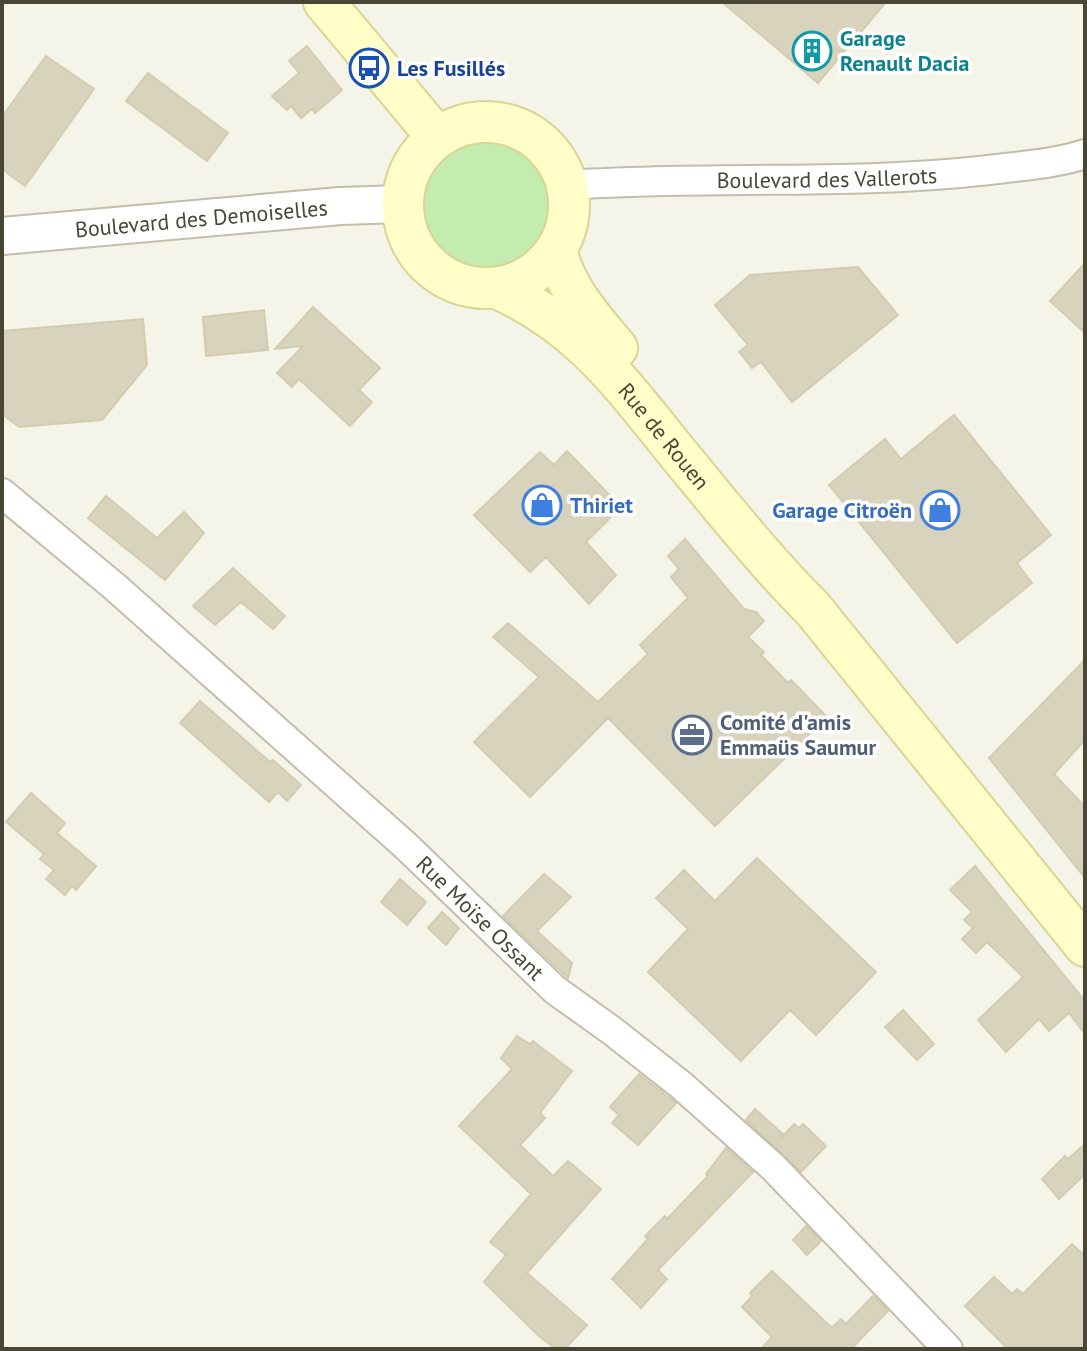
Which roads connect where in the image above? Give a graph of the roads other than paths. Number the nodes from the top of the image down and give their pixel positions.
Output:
1 (324, 2) edge
2 (437, 137) junction
3 (1085, 154) edge
4 (567, 185) junction
5 (402, 204) junction
6 (2, 236) edge
7 (556, 250) junction
8 (497, 288) junction
9 (2, 493) edge
10 (813, 609) junction
11 (1085, 946) edge
12 (948, 1349) edge

1 - 2 main road
2 - 4 main road
2 - 5 main road
3 - 4 street, Boulevard des Vallerots
4 - 7 main road
5 - 6 street, Boulevard des Demoiselles
5 - 8 main road
7 - 8 main road
7 - 10 main road, Rue de Rouen
8 - 10 main road, Rue de Rouen
9 - 12 street, Rue Moïse Ossant
10 - 11 main road, Rue de Rouen

